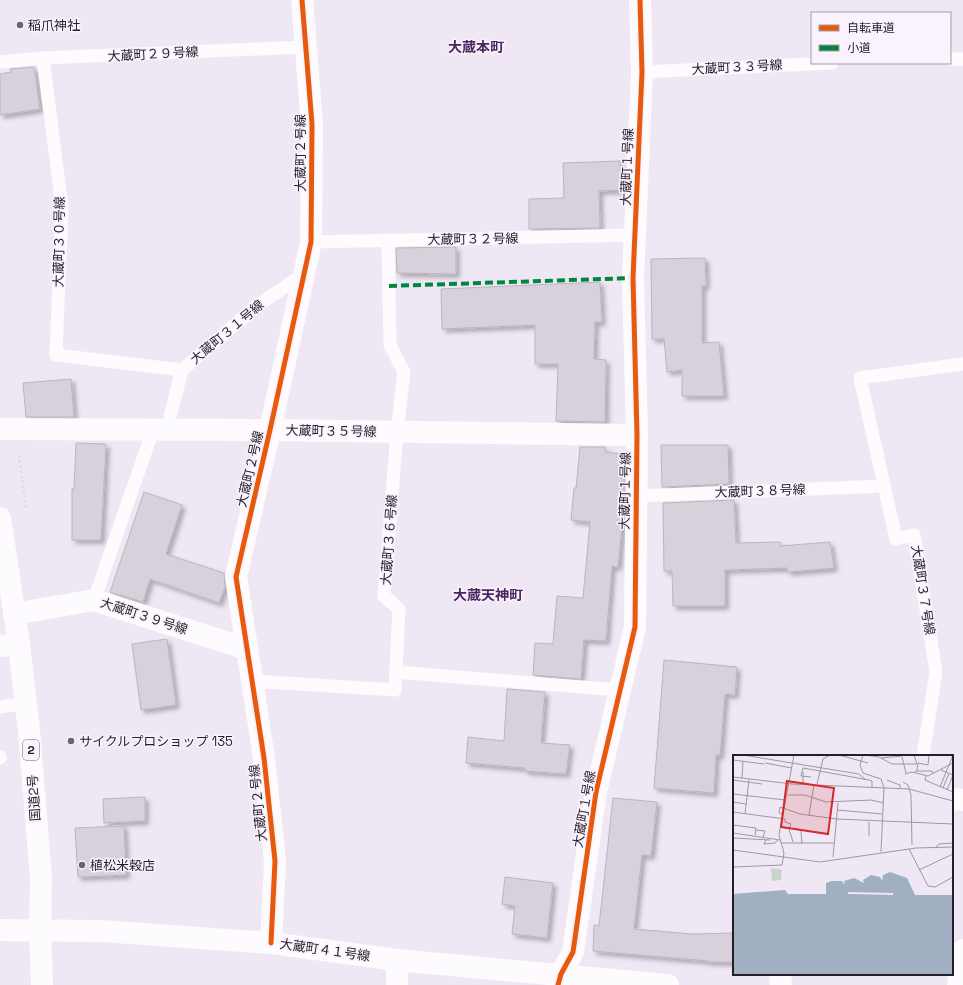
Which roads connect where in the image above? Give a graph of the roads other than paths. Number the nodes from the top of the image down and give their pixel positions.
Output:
1 (302, 0) edge
2 (640, 0) edge
3 (305, 46) junction
4 (43, 58) junction
5 (951, 59) edge
6 (963, 59) edge
7 (0, 62) edge
8 (811, 64) edge
9 (642, 72) junction
10 (635, 235) junction
11 (388, 240) junction
12 (311, 242) junction
13 (304, 274) junction
14 (963, 364) edge
15 (182, 370) junction
16 (0, 429) edge
17 (160, 430) junction
18 (270, 430) junction
19 (397, 432) junction
20 (637, 435) junction
21 (884, 486) junction
22 (636, 496) junction
23 (0, 518) edge
24 (94, 600) junction
25 (14, 614) junction
26 (10, 645) edge
27 (247, 649) junction
28 (396, 672) junction
29 (252, 680) junction
30 (620, 690) junction
31 (26, 703) junction
32 (0, 707) edge
33 (923, 755) edge
34 (953, 799) edge
35 (963, 800) edge
36 (0, 930) edge
37 (40, 930) junction
38 (271, 943) junction
39 (963, 950) edge
40 (397, 960) junction
41 (780, 975) edge
42 (560, 980) edge
43 (42, 985) edge
44 (397, 985) edge
45 (668, 985) edge
46 (781, 985) edge
47 (958, 985) edge

1 - 3 main road, 大蔵町２号線
2 - 9 main road, 大蔵町１号線
3 - 4 lane, 大蔵町２９号線
3 - 12 main road, 大蔵町２号線
4 - 7 lane, 大蔵町２９号線
4 - 15 lane, 大蔵町３０号線
5 - 6 lane
8 - 9 lane, 大蔵町３３号線
9 - 10 main road, 大蔵町１号線
10 - 11 lane, 大蔵町３２号線
10 - 20 main road, 大蔵町１号線
11 - 12 lane, 大蔵町３２号線
11 - 19 lane
12 - 13 main road, 大蔵町２号線
13 - 15 lane, 大蔵町３１号線
13 - 18 main road, 大蔵町２号線
14 - 21 lane, 大蔵町３７号線
15 - 17 lane, 大蔵町３１号線
16 - 17 main road, 大蔵町３５号線
17 - 18 main road, 大蔵町３５号線
17 - 24 lane, 大蔵町３１号線
18 - 19 main road, 大蔵町３５号線
18 - 27 main road, 大蔵町２号線
19 - 20 main road, 大蔵町３５号線
19 - 28 lane, 大蔵町３６号線
20 - 22 main road, 大蔵町１号線
21 - 22 lane, 大蔵町３８号線
21 - 33 lane, 大蔵町３７号線
22 - 30 main road, 大蔵町１号線
23 - 25 main road, 国道2号 / 2
24 - 25 main road, 大蔵町３９号線
24 - 27 main road, 大蔵町３９号線
25 - 26 main road, 国道2号 / 2
26 - 31 main road, 国道2号 / 2
27 - 29 main road, 大蔵町２号線
28 - 29 lane, 大蔵町３６号線
28 - 30 lane
29 - 38 main road, 大蔵町２号線
30 - 42 main road, 大蔵町１号線
31 - 32 lane
31 - 37 main road, 国道2号 / 2
34 - 35 main road
36 - 37 main road, 大蔵町４１号線
37 - 38 main road, 大蔵町４１号線
37 - 43 main road, 国道2号 / 2
38 - 40 main road, 大蔵町４１号線
39 - 47 main road
40 - 42 main road, 大蔵町４１号線
40 - 44 main road
41 - 46 main road
42 - 45 main road, 大蔵町４１号線

